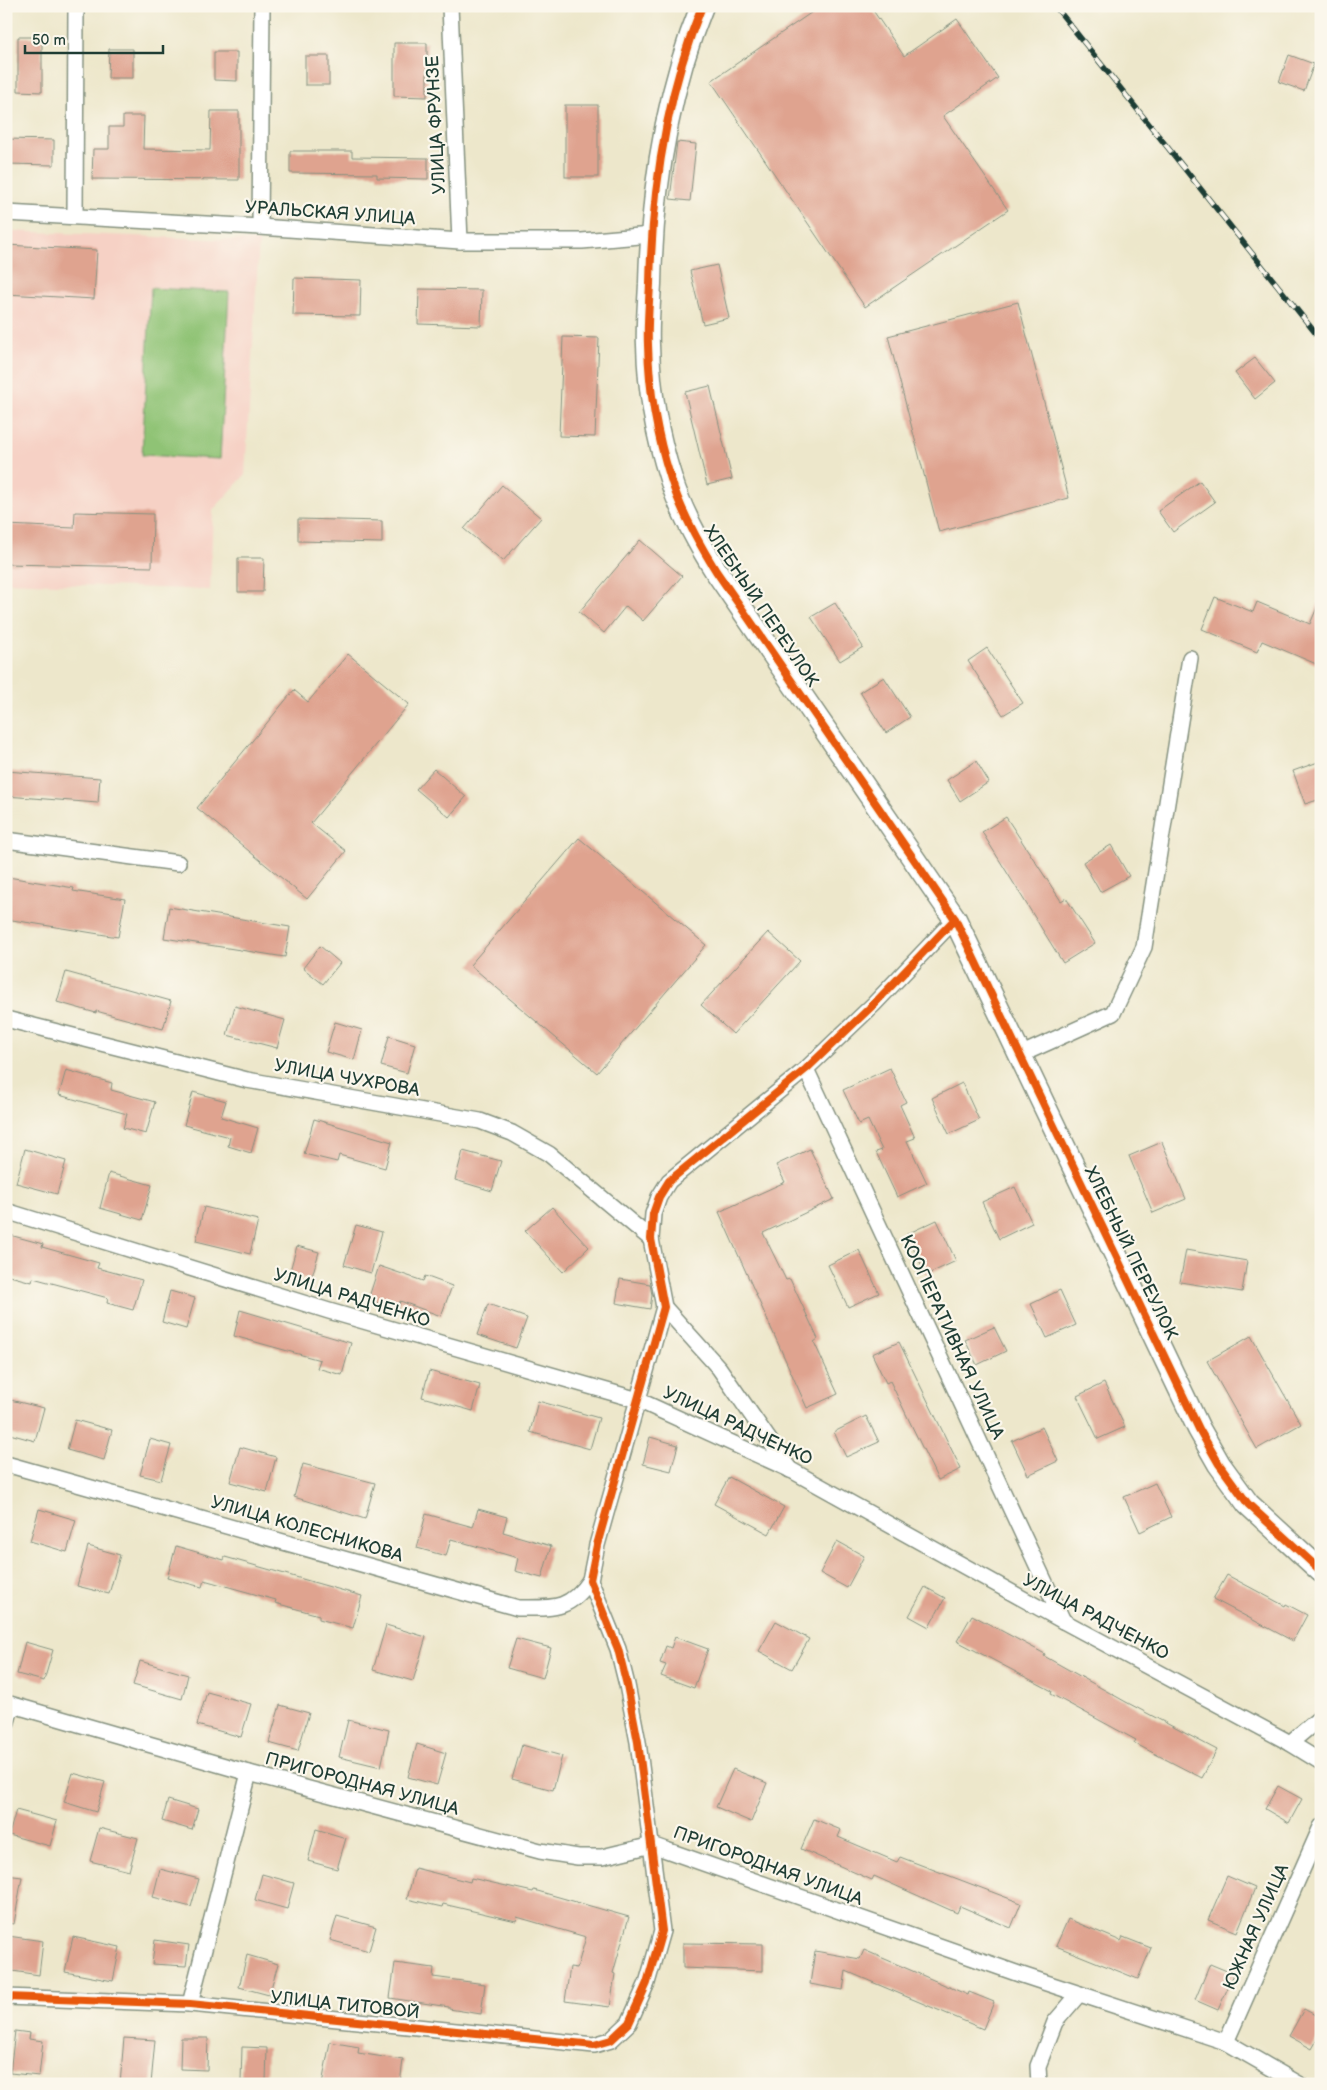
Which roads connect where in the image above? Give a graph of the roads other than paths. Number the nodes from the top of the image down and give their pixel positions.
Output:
1 (76, 6) edge
2 (262, 6) edge
3 (450, 6) edge
4 (702, 6) edge
5 (6, 213) edge
6 (75, 216) junction
7 (260, 227) junction
8 (651, 235) junction
9 (460, 241) junction
10 (1190, 658) dead end
11 (6, 840) edge
12 (178, 863) dead end
13 (955, 919) junction
14 (6, 1019) edge
15 (1020, 1055) junction
16 (806, 1069) junction
17 (6, 1211) edge
18 (651, 1238) junction
19 (664, 1307) junction
20 (638, 1400) junction
21 (6, 1464) edge
22 (791, 1470) junction
23 (1318, 1563) edge
24 (590, 1580) junction
25 (1064, 1621) junction
26 (9, 1704) edge
27 (1321, 1717) edge
28 (6, 1725) edge
29 (1290, 1743) junction
30 (1321, 1762) edge
31 (249, 1772) junction
32 (1321, 1827) edge
33 (652, 1845) junction
34 (1078, 1994) junction
35 (6, 1997) edge
36 (190, 2004) junction
37 (1226, 2042) junction
38 (1039, 2084) edge
39 (1299, 2084) edge

1 - 6 street
2 - 7 street
3 - 9 street, УЛИЦА ФРУНЗЕ
4 - 8 street, ХЛЕБНЫЙ ПЕРЕУЛОК
5 - 6 street, УРАЛЬСКАЯ УЛИЦА
6 - 7 street, УРАЛЬСКАЯ УЛИЦА
7 - 9 street, УРАЛЬСКАЯ УЛИЦА
8 - 9 street, УРАЛЬСКАЯ УЛИЦА
8 - 13 street, ХЛЕБНЫЙ ПЕРЕУЛОК
10 - 15 street
11 - 12 street
13 - 15 street, ХЛЕБНЫЙ ПЕРЕУЛОК
13 - 16 street
14 - 18 street, УЛИЦА ЧУХРОВА
15 - 23 street, ХЛЕБНЫЙ ПЕРЕУЛОК
16 - 18 street
16 - 25 street, КООПЕРАТИВНАЯ УЛИЦА
17 - 20 street, УЛИЦА РАДЧЕНКО
18 - 19 street
19 - 20 street
19 - 22 street
20 - 22 street, УЛИЦА РАДЧЕНКО
20 - 24 street
21 - 24 street, УЛИЦА КОЛЕСНИКОВА
22 - 25 street, УЛИЦА РАДЧЕНКО
24 - 33 street, УЛИЦА ТИТОВОЙ
25 - 29 street, УЛИЦА РАДЧЕНКО
26 - 28 street
26 - 31 street, ПРИГОРОДНАЯ УЛИЦА
27 - 29 street
29 - 30 street, УЛИЦА РАДЧЕНКО
31 - 33 street, ПРИГОРОДНАЯ УЛИЦА
31 - 36 street
32 - 37 street, ЮЖНАЯ УЛИЦА
33 - 34 street, ПРИГОРОДНАЯ УЛИЦА
33 - 36 street, УЛИЦА ТИТОВОЙ
34 - 37 street, ПРИГОРОДНАЯ УЛИЦА
34 - 38 street
35 - 36 street, УЛИЦА ТИТОВОЙ
37 - 39 street, ПРИГОРОДНАЯ УЛИЦА

